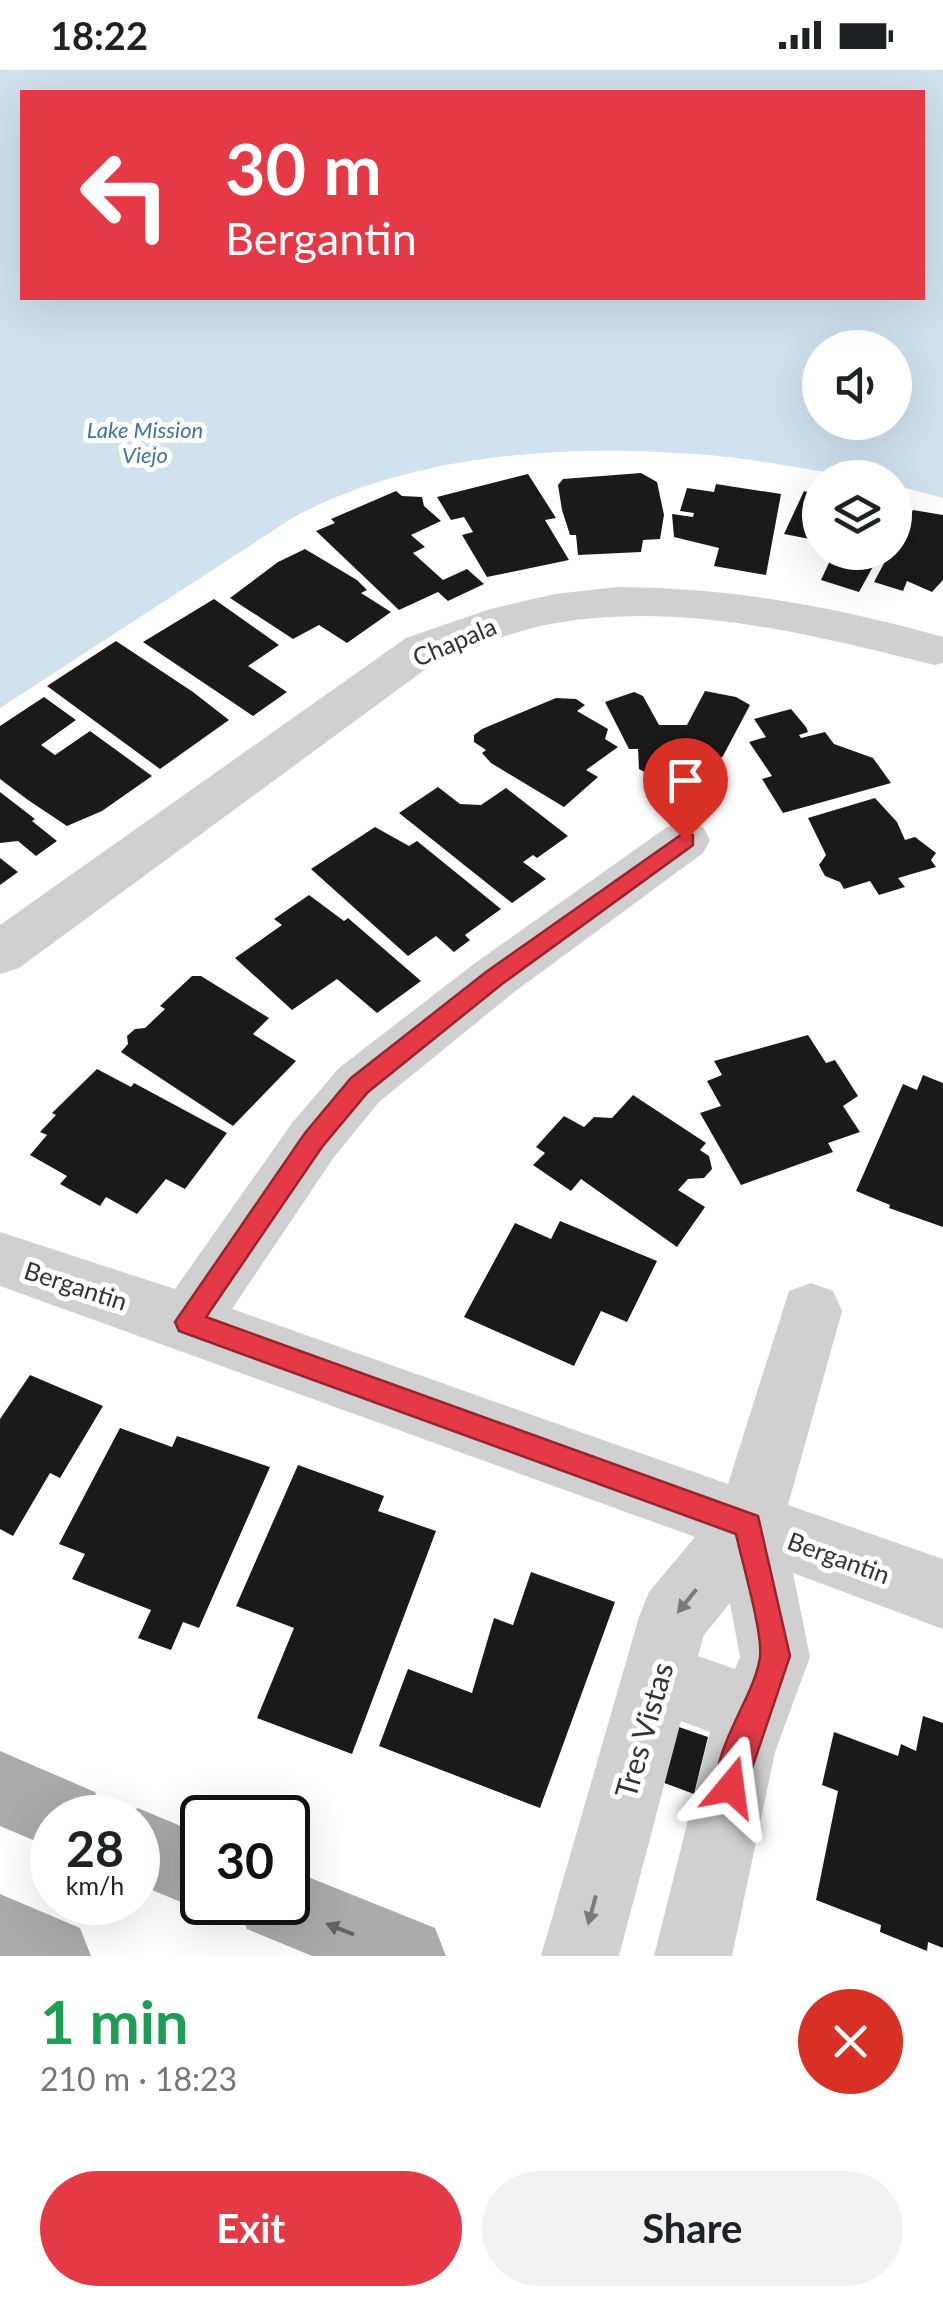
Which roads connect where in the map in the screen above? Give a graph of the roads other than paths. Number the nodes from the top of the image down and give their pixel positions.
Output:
1 (935, 650) dead end
2 (685, 840) dead end
3 (0, 954) edge
4 (0, 1259) edge
5 (811, 1311) dead end
6 (188, 1322) junction
7 (748, 1525) junction
8 (943, 1594) edge
9 (658, 1678) junction
10 (756, 1712) junction
11 (0, 1788) edge
12 (30, 1801) edge
13 (310, 1917) edge
14 (0, 1933) edge
15 (52, 1956) edge
16 (407, 1956) edge
17 (580, 1956) edge
18 (693, 1956) edge

1 - 3 street, Chapala
2 - 6 street
4 - 6 street, Bergantin
5 - 7 street, Tres Vistas
6 - 7 street, Bergantin
7 - 8 street, Bergantin
7 -> 9 street, Tres Vistas
7 - 10 street, Tres Vistas
9 - 10 street
9 -> 17 street, Tres Vistas
10 - 18 street, Tres Vistas
11 - 12 main road
16 -> 13 main road
14 - 15 main road

